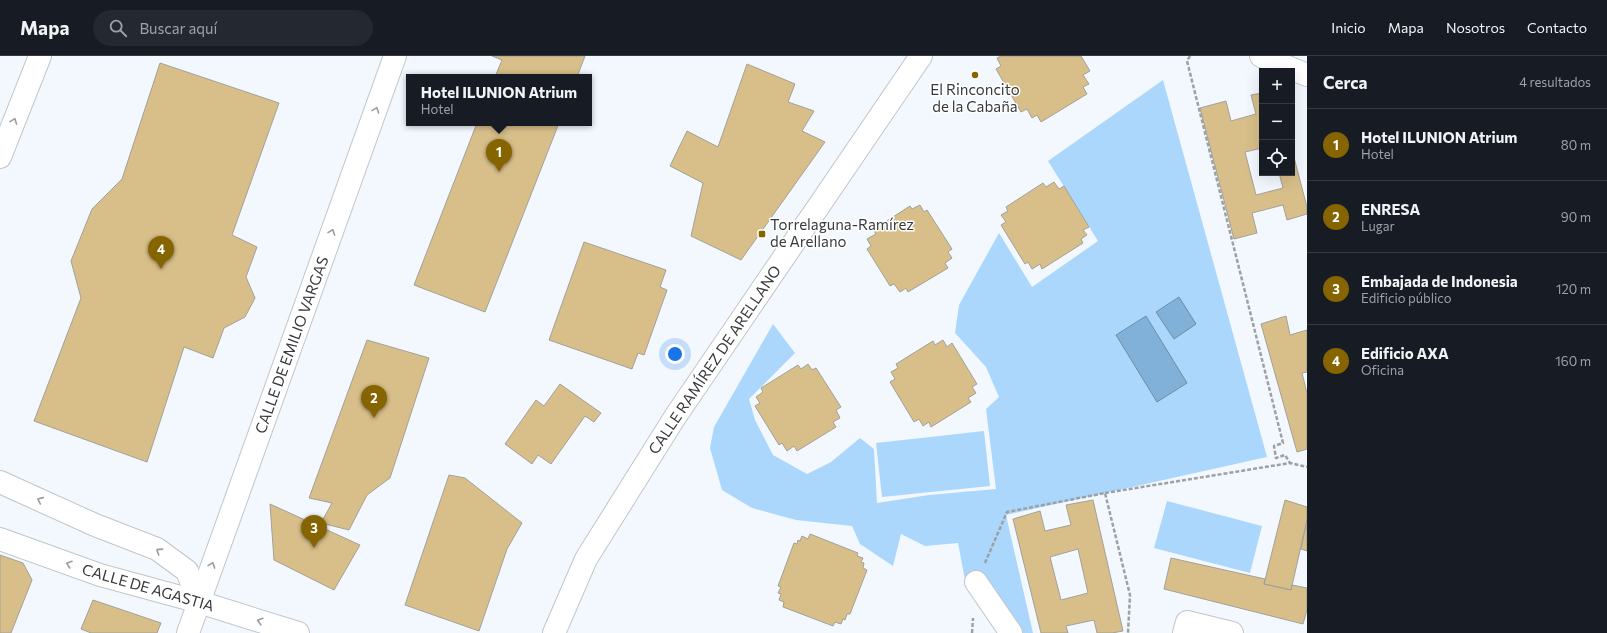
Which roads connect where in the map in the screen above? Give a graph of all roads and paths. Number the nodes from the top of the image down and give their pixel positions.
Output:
1 (40, 56) edge
2 (395, 56) edge
3 (921, 56) edge
4 (1190, 56) edge
5 (1261, 56) edge
6 (1307, 75) edge
7 (0, 157) edge
8 (1290, 463) junction
9 (1307, 467) edge
10 (0, 482) edge
11 (1105, 493) junction
12 (0, 540) edge
13 (976, 582) junction
14 (199, 602) junction
15 (1186, 628) edge
16 (188, 633) edge
17 (298, 633) edge
18 (554, 633) edge
19 (972, 633) edge
20 (1011, 633) edge
21 (1128, 633) edge
22 (1232, 633) edge

7 -> 1 main road
14 -> 2 main road, CALLE DE EMILIO VARGAS
3 - 18 main road, CALLE RAMÍREZ DE ARELLANO
4 - 8 path
5 - 6 main road
8 - 9 path
8 - 11 path
14 -> 10 main road
11 - 13 path
11 - 21 path
14 -> 12 main road, CALLE DE AGASTIA
13 - 19 path
13 - 20 main road
14 - 16 main road, CALLE DE EMILIO VARGAS
17 -> 14 main road, CALLE DE AGASTIA
15 - 22 main road

